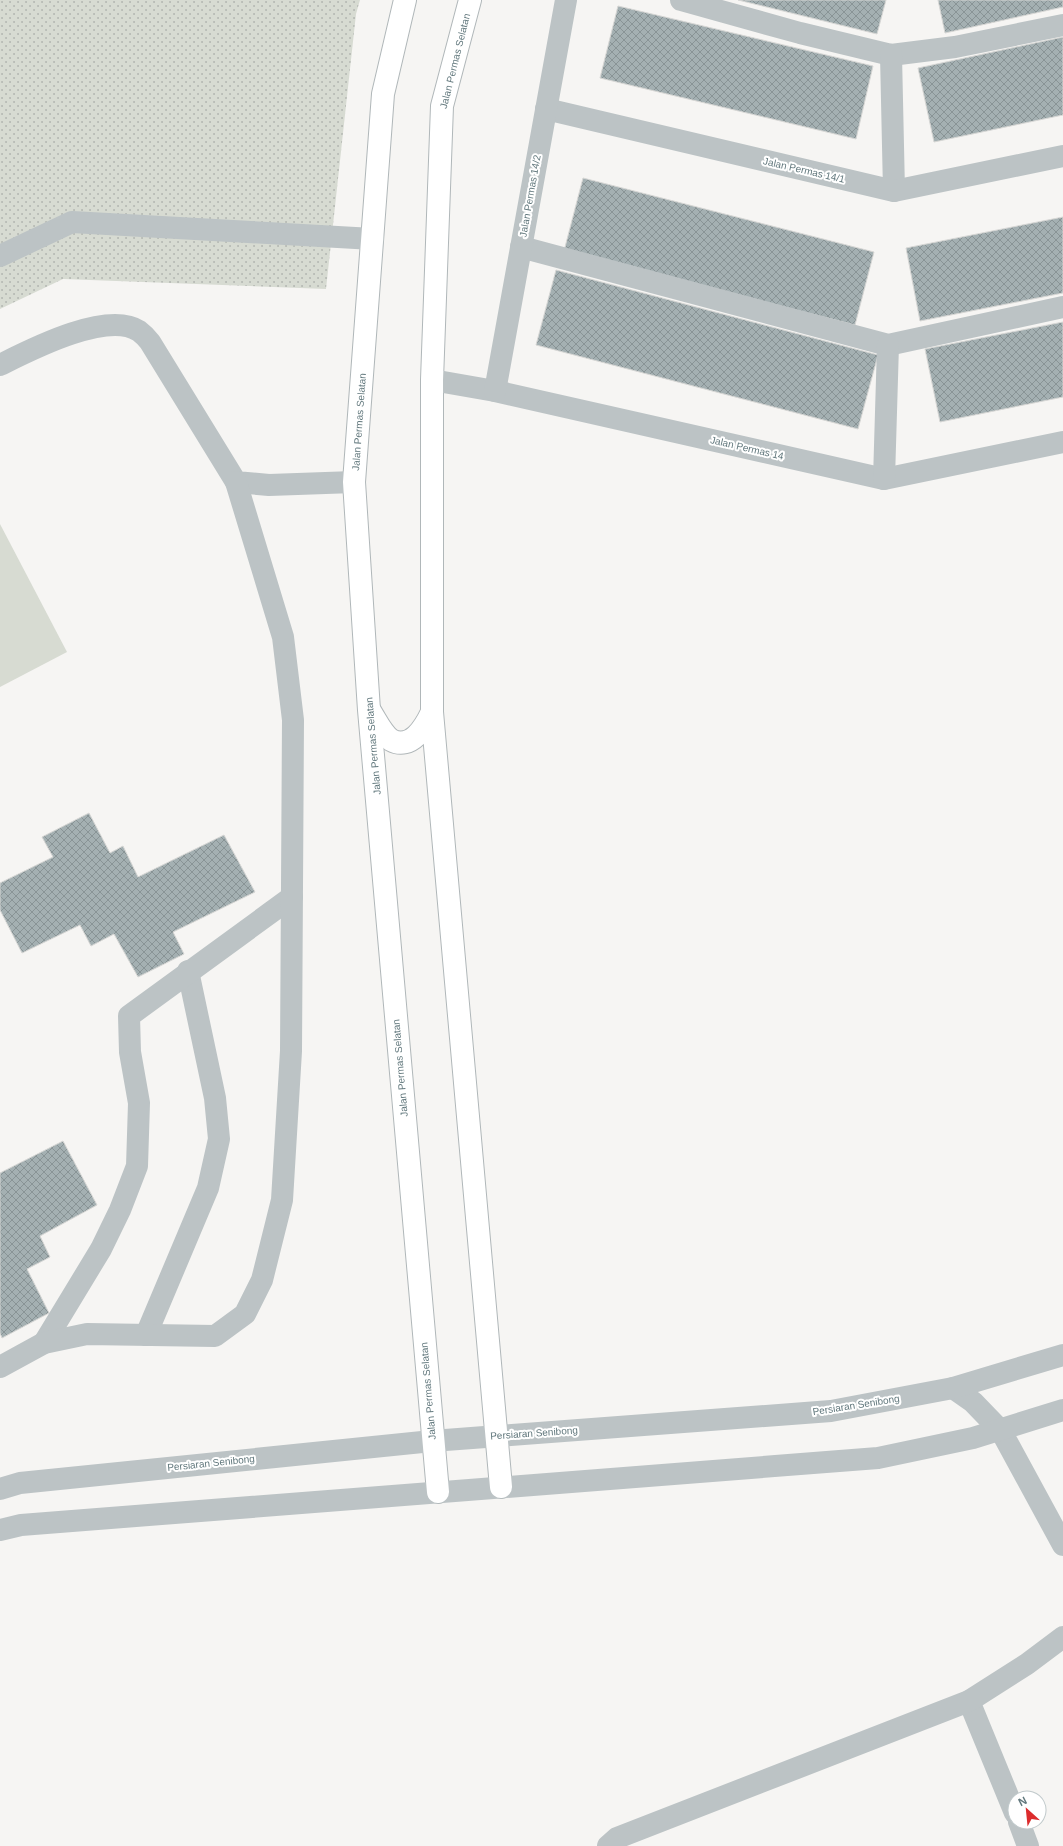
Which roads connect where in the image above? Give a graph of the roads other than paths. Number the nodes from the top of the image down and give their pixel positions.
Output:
1 (405, 0) edge
2 (470, 0) edge
3 (566, 0) edge
4 (681, 0) edge
5 (1063, 25) edge
6 (891, 55) junction
7 (546, 109) junction
8 (1063, 156) edge
9 (894, 191) junction
10 (373, 239) junction
11 (521, 247) junction
12 (0, 256) edge
13 (1063, 307) edge
14 (888, 345) junction
15 (0, 365) edge
16 (432, 380) junction
17 (495, 391) junction
18 (1063, 442) edge
19 (884, 479) junction
20 (236, 482) junction
21 (354, 482) junction
22 (370, 710) junction
23 (432, 712) junction
24 (292, 897) junction
25 (188, 971) junction
26 (146, 1335) junction
27 (44, 1343) junction
28 (1063, 1355) edge
29 (0, 1367) edge
30 (953, 1388) junction
31 (1063, 1410) edge
32 (1001, 1431) junction
33 (497, 1436) junction
34 (432, 1441) junction
35 (501, 1488) junction
36 (0, 1489) edge
37 (438, 1492) junction
38 (0, 1530) edge
39 (1063, 1545) edge
40 (1063, 1637) edge
41 (969, 1702) junction
42 (1007, 1794) edge
43 (1021, 1830) edge
44 (608, 1846) edge
45 (1028, 1846) edge

1 - 10 main road, Jalan Permas Selatan
2 - 16 main road, Jalan Permas Selatan
3 - 7 street, Jalan Permas 14/2
4 - 6 street
5 - 6 street
6 - 9 street
7 - 9 street, Jalan Permas 14/1
7 - 11 street, Jalan Permas 14/2
8 - 9 street, Jalan Permas 14/1
10 - 12 street
10 - 21 main road, Jalan Permas Selatan
11 - 14 street
11 - 17 street, Jalan Permas 14/2
13 - 14 street
14 - 19 street
15 - 20 street
16 - 17 street, Jalan Permas 14
16 - 23 main road, Jalan Permas Selatan
17 - 19 street, Jalan Permas 14
18 - 19 street, Jalan Permas 14
20 - 21 street
20 - 24 street
21 - 22 main road, Jalan Permas Selatan
22 - 23 main road
22 - 34 main road, Jalan Permas Selatan
23 - 33 main road, Jalan Permas Selatan
24 - 25 street
24 - 26 street
25 - 26 street
25 - 27 street
26 - 27 street
27 - 29 street
28 - 30 street, Persiaran Senibong
30 - 32 street
30 - 33 street, Persiaran Senibong
31 - 32 street
32 - 35 street
32 - 39 street
33 - 34 street, Persiaran Senibong
33 - 35 main road, Jalan Permas Selatan
34 - 36 street, Persiaran Senibong
34 - 37 main road, Jalan Permas Selatan
35 - 37 street
37 - 38 street
40 - 41 street
41 - 42 street
41 - 44 street
43 - 45 street

